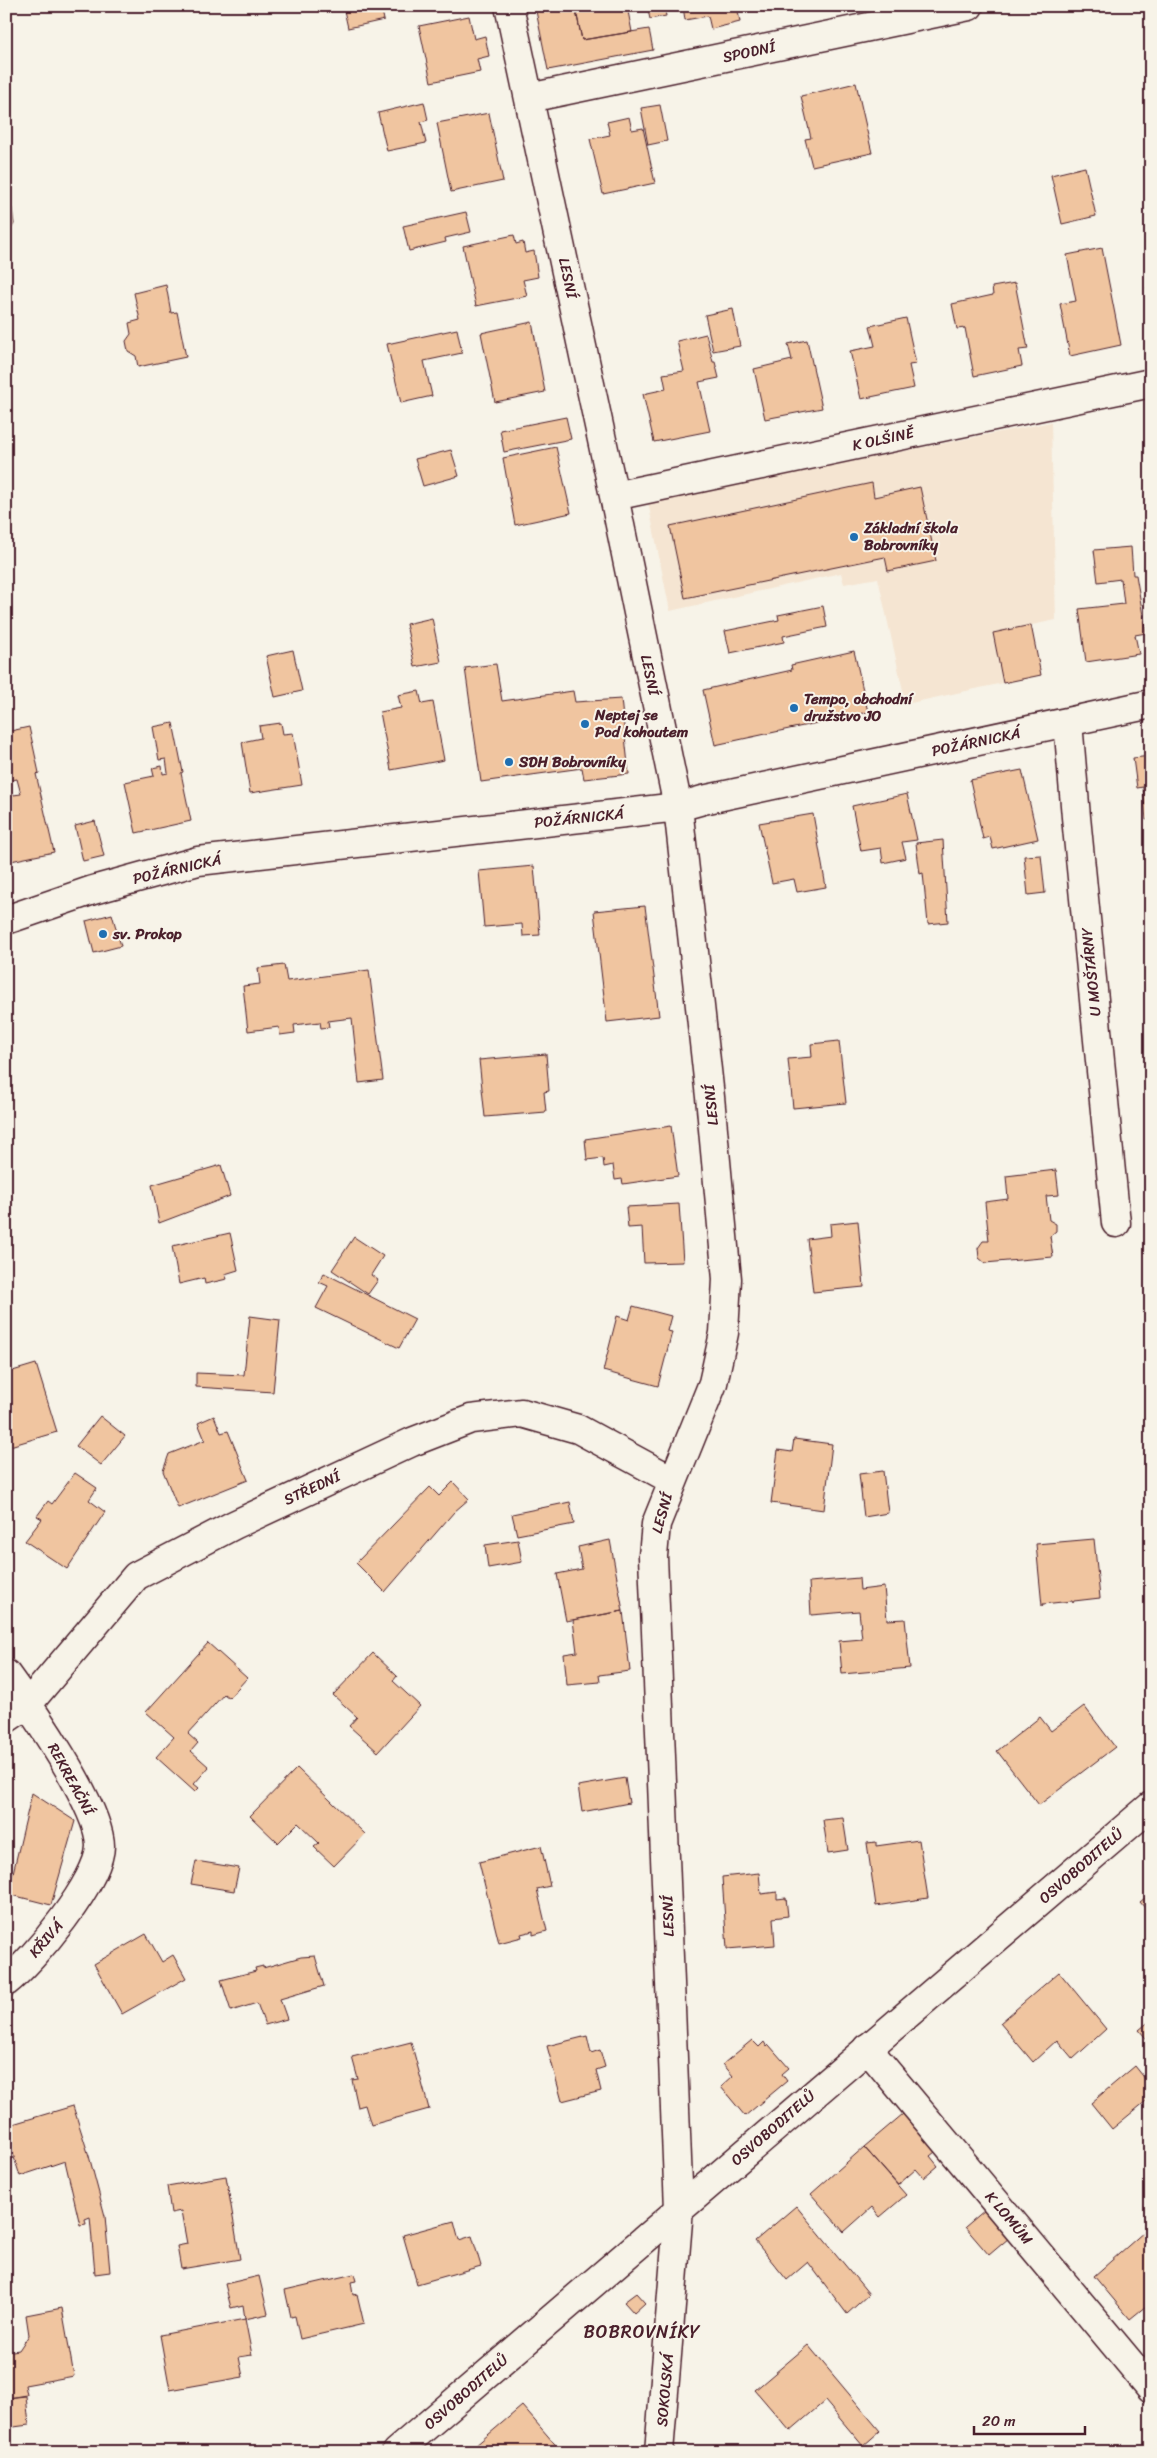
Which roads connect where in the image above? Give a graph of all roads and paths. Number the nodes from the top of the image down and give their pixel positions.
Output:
1 (509, 6) edge
2 (968, 6) edge
3 (529, 98) junction
4 (1151, 383) edge
5 (614, 496) junction
6 (1151, 704) edge
7 (1068, 722) junction
8 (678, 807) junction
9 (6, 920) edge
10 (1116, 1223) dead end
11 (672, 1480) junction
12 (6, 1674) edge
13 (17, 1711) edge
14 (1151, 1806) edge
15 (81, 1892) joint
16 (6, 1982) edge
17 (867, 2048) junction
18 (679, 2209) junction
19 (1151, 2388) edge
20 (396, 2452) edge
21 (659, 2452) edge

1 - 3 street, LESNÍ
2 - 3 street, SPODNÍ
3 - 5 street, LESNÍ
4 - 5 street, K OLŠINĚ
5 - 8 street, LESNÍ
6 - 7 street, POŽÁRNICKÁ
7 - 8 street, POŽÁRNICKÁ
7 - 10 street, U MOŠTÁRNY
8 - 9 street, POŽÁRNICKÁ
8 - 11 street, LESNÍ
11 - 13 street, STŘEDNÍ
11 - 18 street, LESNÍ
12 - 13 street, REKREAČNÍ
13 - 15 street, REKREAČNÍ
14 - 17 street, OSVOBODITELŮ
15 - 16 street, KŘIVÁ
17 - 18 street, OSVOBODITELŮ
17 - 19 street, K LOMŮM
18 - 20 street, OSVOBODITELŮ
18 - 21 street, SOKOLSKÁ

